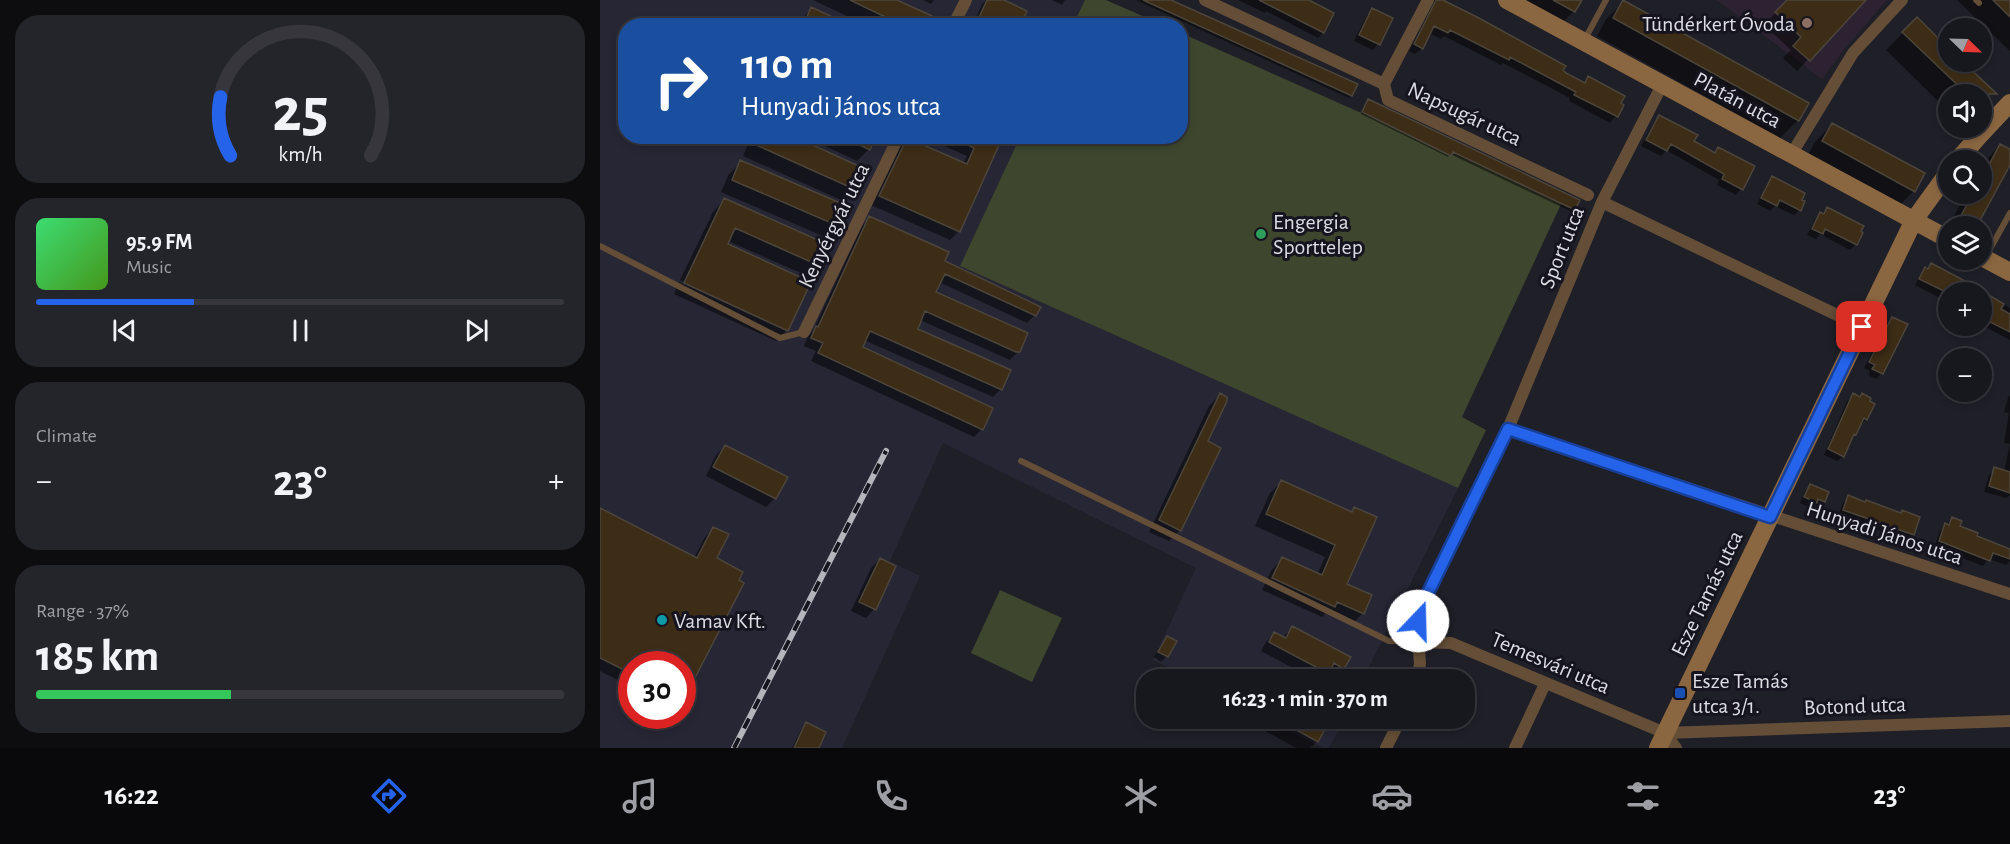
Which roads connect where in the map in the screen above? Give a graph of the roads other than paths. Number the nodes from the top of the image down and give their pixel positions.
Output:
1 (966, 0) edge
2 (1205, 0) edge
3 (1428, 0) edge
4 (1507, 0) edge
5 (1606, 0) edge
6 (1902, 0) edge
7 (957, 18) edge
8 (1584, 43) junction
9 (1384, 84) junction
10 (1662, 85) junction
11 (2010, 103) edge
12 (895, 144) edge
13 (1967, 150) edge
14 (1791, 155) junction
15 (1938, 187) edge
16 (1588, 195) dead end
17 (1602, 202) junction
18 (2010, 213) edge
19 (1914, 220) junction
20 (1938, 233) edge
21 (1992, 243) edge
22 (600, 246) edge
23 (1992, 263) edge
24 (2010, 272) edge
25 (1862, 327) junction
26 (804, 332) joint
27 (1508, 429) junction
28 (1021, 461) dead end
29 (1770, 517) junction
30 (2010, 594) edge
31 (1418, 642) junction
32 (1419, 669) edge
33 (1545, 684) junction
34 (2010, 721) edge
35 (1396, 729) edge
36 (1666, 743) edge
37 (1386, 748) edge
38 (1515, 748) edge

1 - 7 street
2 - 9 street, Napsugár utca
3 - 9 street
4 - 8 street, Platán utca
5 - 8 lane
6 - 14 street
8 - 10 street, Platán utca
9 - 16 street, Napsugár utca
10 - 14 street, Platán utca
10 - 17 street, Sport utca
11 - 13 street
12 - 26 street, Kenyérgyár utca
14 - 19 street, Platán utca
15 - 19 street, Esze Tamás utca
17 - 25 street
17 - 27 street, Sport utca
18 - 21 lane
19 - 20 street, Platán utca
19 - 25 street, Esze Tamás utca
22 - 26 lane
23 - 24 street
25 - 29 street, Esze Tamás utca
27 - 29 street, Hunyadi János utca
27 - 31 street, Sport utca
28 - 31 lane
29 - 30 street, Hunyadi János utca
29 - 36 street, Esze Tamás utca
31 - 32 street, Sport utca
31 - 33 street, Temesvári utca
33 - 36 street, Temesvári utca
33 - 38 street
34 - 36 street, Botond utca
35 - 37 street

